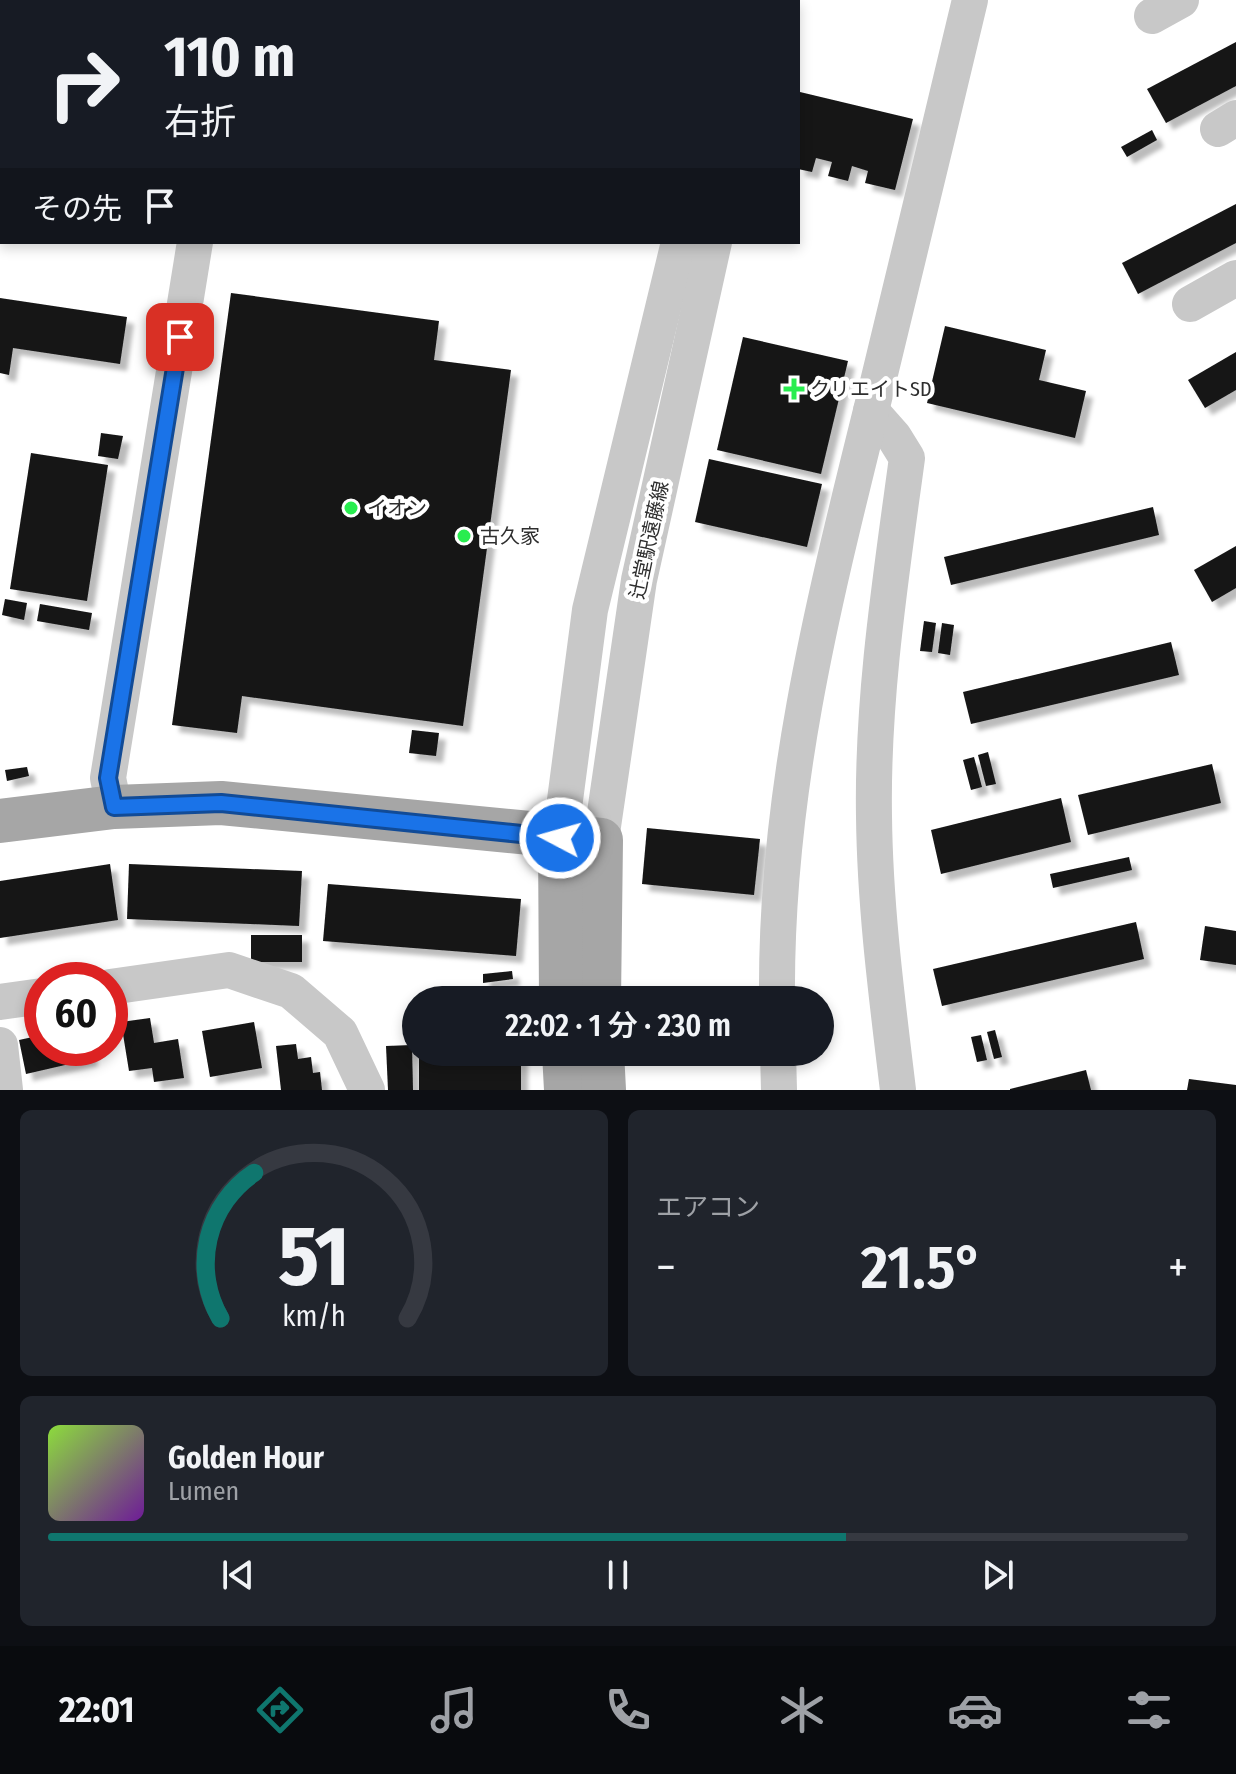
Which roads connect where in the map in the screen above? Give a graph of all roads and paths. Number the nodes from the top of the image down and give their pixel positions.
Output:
1 (970, 0) edge
2 (195, 244) edge
3 (679, 244) edge
4 (714, 244) edge
5 (1236, 278) edge
6 (1190, 304) dead end
7 (871, 411) junction
8 (114, 807) junction
9 (0, 821) edge
10 (580, 839) junction
11 (128, 984) edge
12 (563, 986) edge
13 (597, 986) edge
14 (778, 986) edge
15 (24, 999) edge
16 (0, 1002) edge
17 (0, 1045) edge
18 (565, 1066) edge
19 (603, 1066) edge
20 (778, 1066) edge
21 (5, 1090) edge
22 (367, 1090) edge
23 (566, 1090) edge
24 (604, 1090) edge
25 (779, 1090) edge
26 (898, 1090) edge

1 - 7 street
2 - 8 street
3 - 10 street, 辻堂駅遠藤線
4 - 10 street, 辻堂駅遠藤線
5 - 6 street
7 - 14 street
7 - 26 street
8 - 9 main road
8 - 10 main road
10 - 12 main road
10 - 13 main road
11 - 22 street
15 - 16 street
17 - 21 street
18 - 23 main road
19 - 24 main road
20 - 25 street

